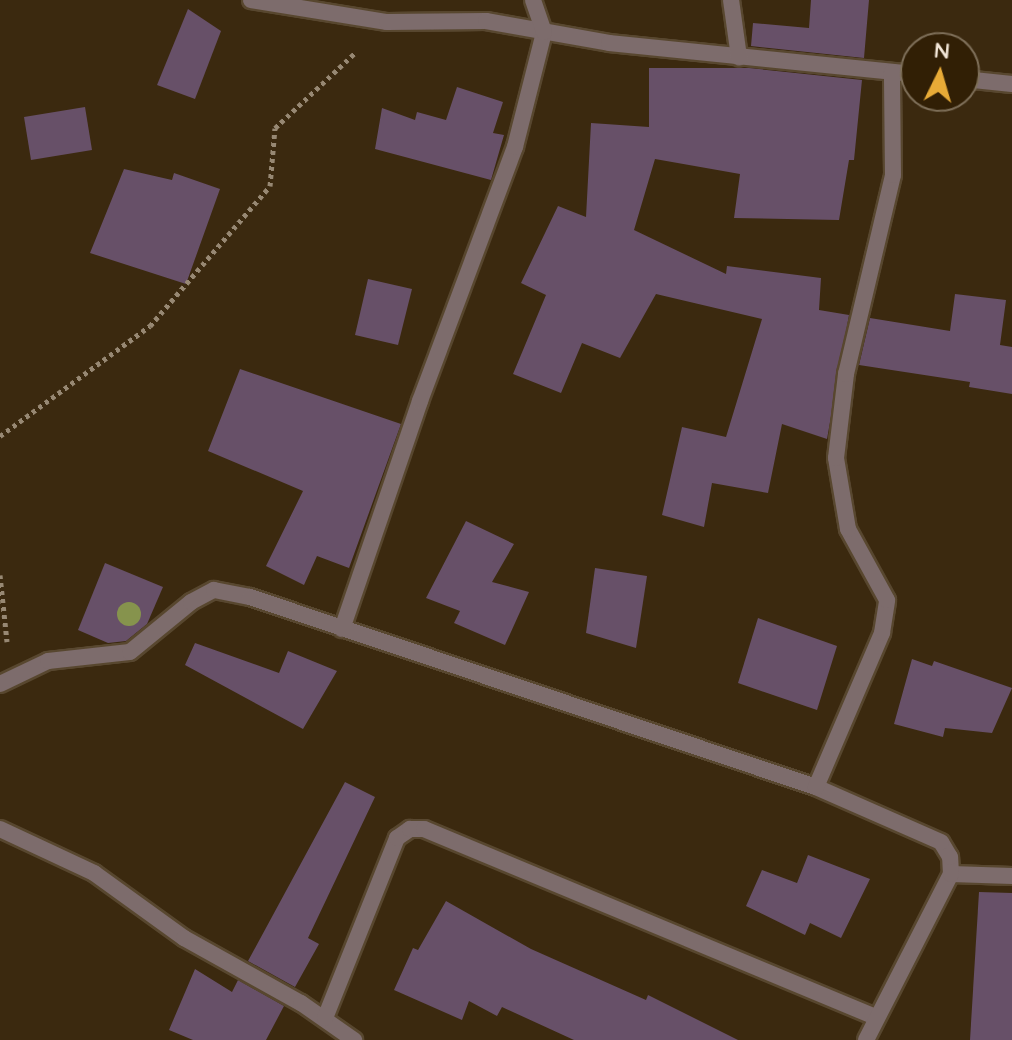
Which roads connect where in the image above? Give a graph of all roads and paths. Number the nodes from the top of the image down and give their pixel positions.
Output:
1 (251, 0) edge
2 (533, 0) edge
3 (731, 0) edge
4 (387, 22) junction
5 (544, 32) junction
6 (739, 57) junction
7 (892, 72) junction
8 (900, 73) edge
9 (980, 81) edge
10 (1012, 84) edge
11 (0, 436) edge
12 (0, 575) edge
13 (342, 629) junction
14 (6, 681) edge
15 (816, 787) junction
16 (0, 829) edge
17 (951, 874) junction
18 (1012, 876) edge
19 (876, 1017) junction
20 (325, 1018) junction
21 (354, 1040) edge
22 (866, 1040) edge

1 - 4 street
2 - 5 street
3 - 6 street
4 - 5 street
4 - 11 path
5 - 6 street
5 - 13 street
6 - 7 street
7 - 8 street
7 - 15 street
9 - 10 street
12 - 14 path
13 - 14 street
13 - 15 street
15 - 17 street
16 - 20 street
17 - 18 street
17 - 19 street
19 - 20 street
19 - 22 street
20 - 21 street

